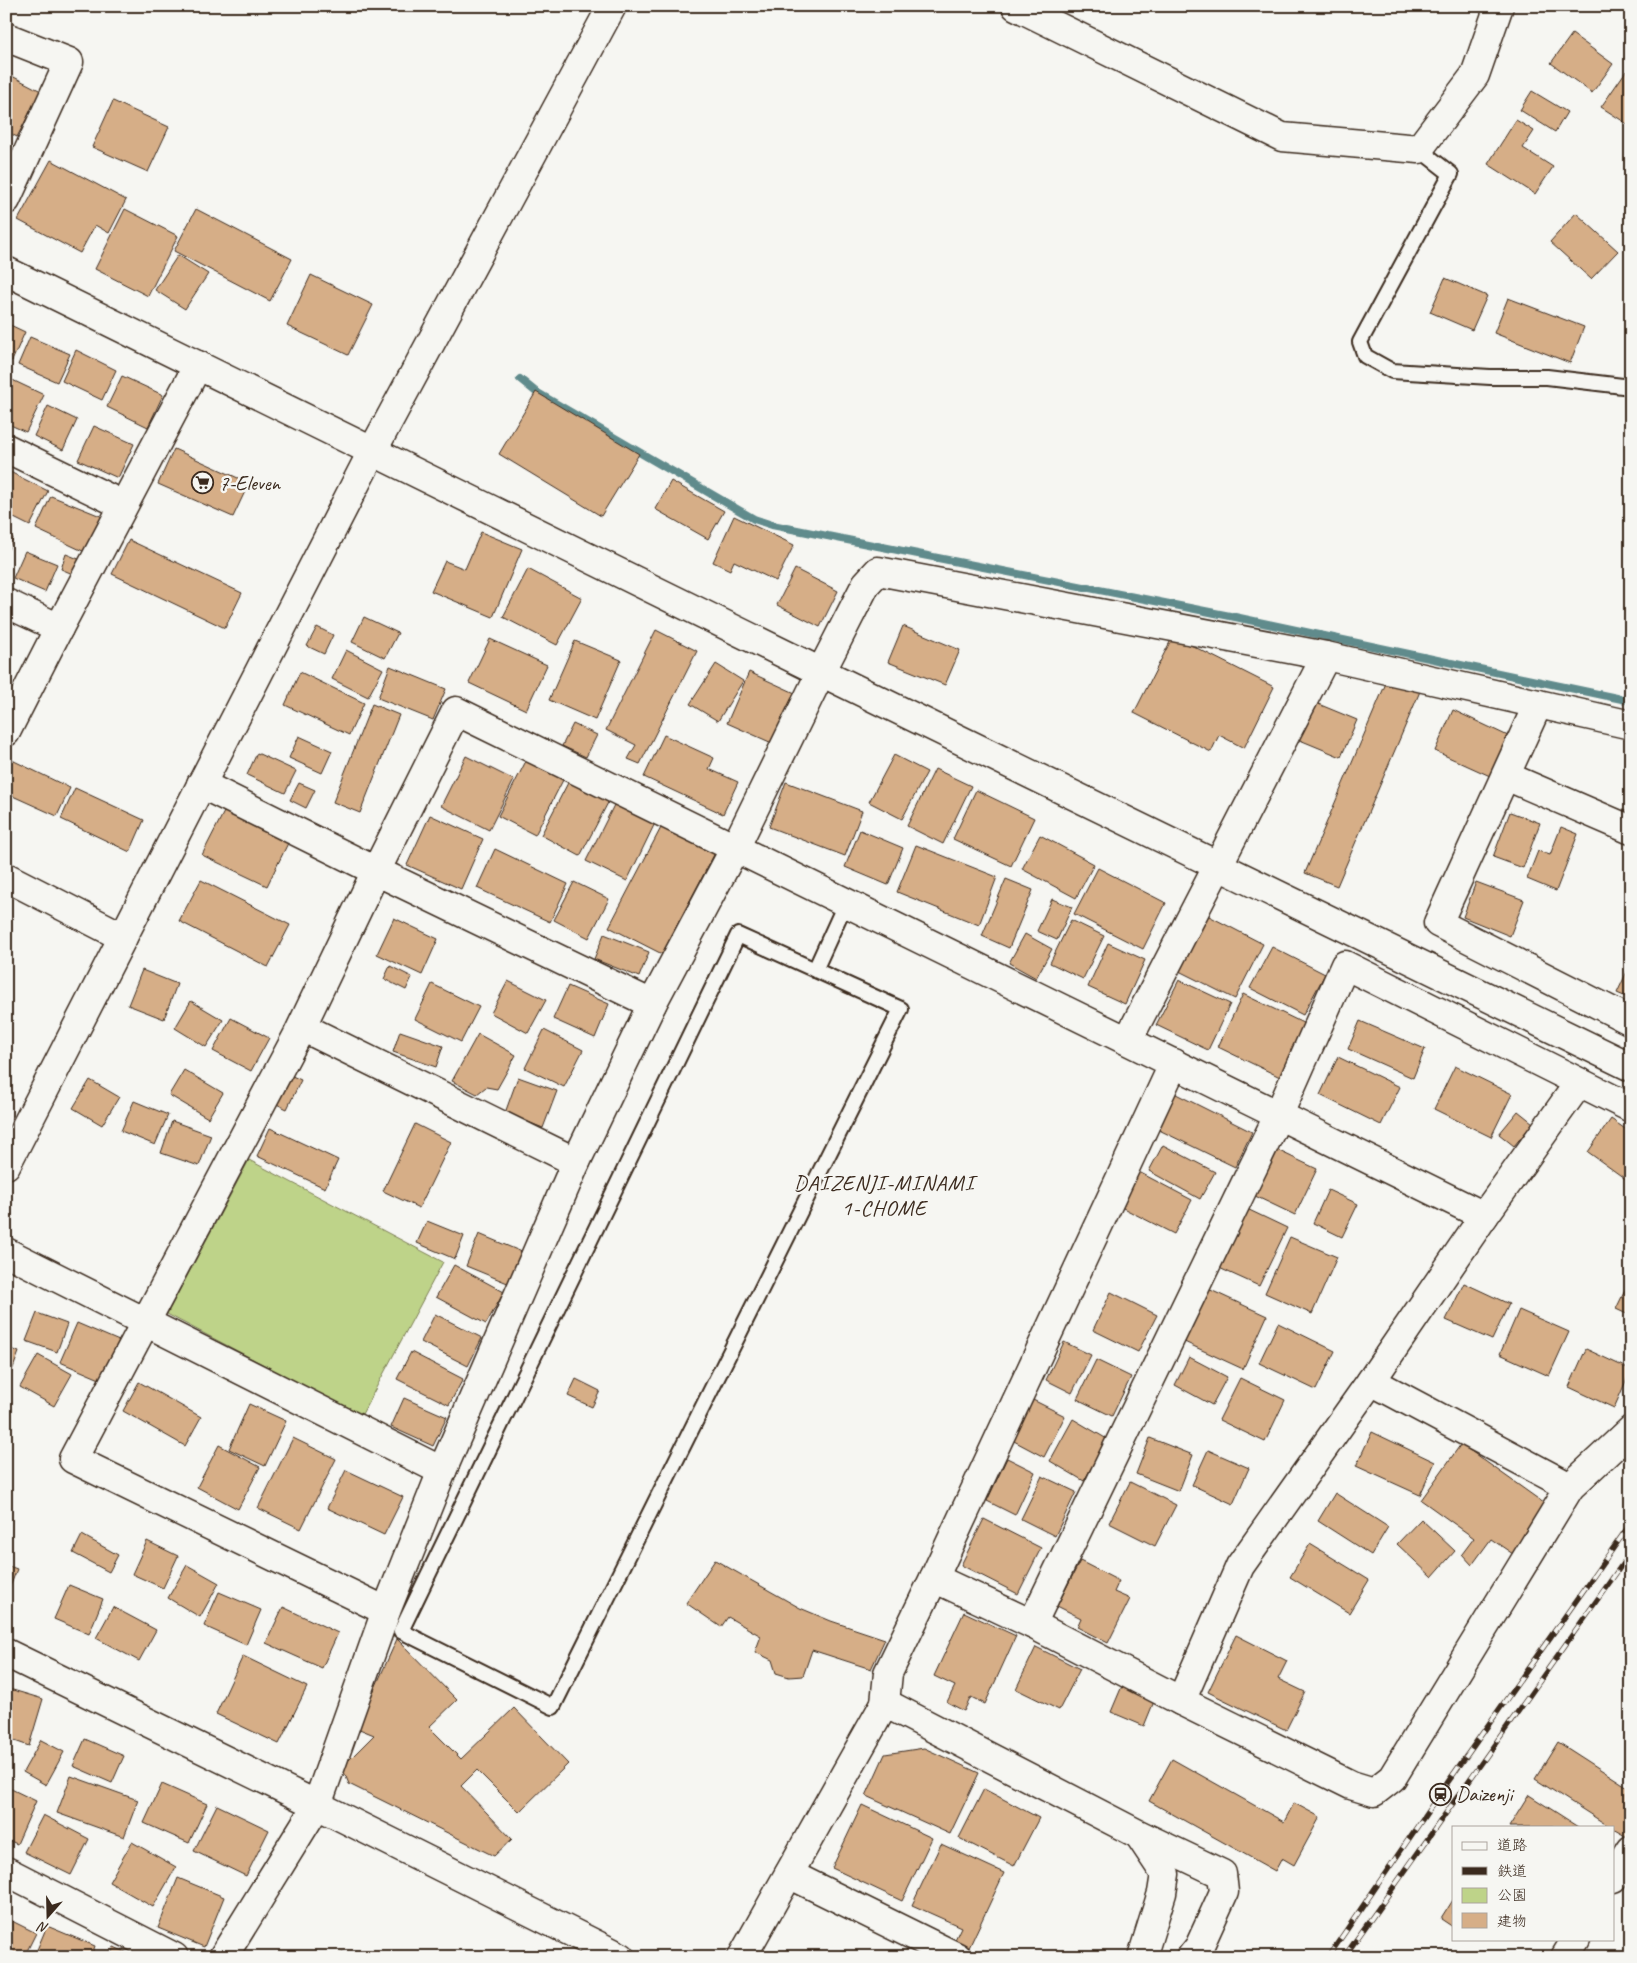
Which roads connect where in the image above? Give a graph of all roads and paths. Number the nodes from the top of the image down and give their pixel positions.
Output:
1 (612, 6) edge
2 (1016, 6) edge
3 (1499, 6) edge
4 (6, 37) edge
5 (1419, 149) junction
6 (6, 200) edge
7 (6, 271) edge
8 (198, 365) junction
9 (1631, 387) edge
10 (6, 448) edge
11 (373, 450) junction
12 (123, 505) junction
13 (6, 603) edge
14 (58, 628) junction
15 (1326, 656) junction
16 (821, 672) junction
17 (1538, 704) junction
18 (1631, 725) edge
19 (6, 732) edge
20 (1506, 776) junction
21 (201, 784) junction
22 (1631, 830) edge
23 (735, 848) junction
24 (1219, 865) junction
25 (376, 871) junction
26 (6, 877) edge
27 (846, 902) junction
28 (123, 937) junction
29 (815, 970) junction
30 (652, 1004) junction
31 (1631, 1022) edge
32 (302, 1027) junction
33 (1128, 1040) junction
34 (1174, 1063) junction
35 (1631, 1067) edge
36 (1579, 1083) junction
37 (1631, 1108) edge
38 (1279, 1114) junction
39 (576, 1162) junction
40 (6, 1165) edge
41 (1484, 1216) junction
42 (6, 1252) edge
43 (145, 1321) junction
44 (1371, 1381) junction
45 (1628, 1436) edge
46 (442, 1471) junction
47 (1570, 1487) junction
48 (934, 1578) junction
49 (386, 1611) junction
50 (1032, 1624) junction
51 (6, 1653) edge
52 (1181, 1702) junction
53 (885, 1703) junction
54 (317, 1805) junction
55 (1138, 1834) junction
56 (1631, 1850) edge
57 (6, 1871) edge
58 (789, 1874) junction
59 (1614, 1876) edge
60 (1575, 1940) edge
61 (587, 1950) edge
62 (174, 1957) edge
63 (223, 1957) edge
64 (621, 1957) edge
65 (742, 1957) edge
66 (957, 1957) edge
67 (1142, 1957) edge
68 (1191, 1957) edge
69 (1565, 1957) edge

1 - 11 street
2 - 5 street
3 - 5 street
4 - 6 street
5 - 9 lane
7 - 8 street
8 - 11 street
8 - 12 street
10 - 12 street
11 - 16 street
11 - 21 street
12 - 14 street
13 - 14 street
14 - 19 street
15 - 16 street
15 - 17 street
15 - 24 street
16 - 23 street
16 - 24 street
17 - 18 street
17 - 20 street
20 - 22 street
20 - 31 street
21 - 25 street
21 - 28 street
23 - 25 street
23 - 27 street
23 - 30 street
24 - 33 street
24 - 35 street
25 - 30 street
25 - 32 street
26 - 28 street
27 - 29 lane
27 - 33 street
28 - 40 street
29 - 29 lane
30 - 39 street
32 - 39 street
32 - 43 street
33 - 34 street
34 - 38 street
34 - 48 street
36 - 37 street
36 - 38 street
36 - 41 street
38 - 41 street
38 - 50 street
39 - 46 street
41 - 44 street
42 - 43 street
43 - 46 street
43 - 49 street
44 - 47 street
44 - 52 street
45 - 47 street
46 - 49 street
47 - 52 street
48 - 50 street
48 - 53 street
49 - 54 street
50 - 52 street
51 - 54 street
53 - 55 street
53 - 58 street
54 - 61 street
54 - 63 street
55 - 67 street
55 - 68 street
56 - 59 street
57 - 62 street
58 - 65 street
58 - 66 street
60 - 69 street
61 - 64 street

